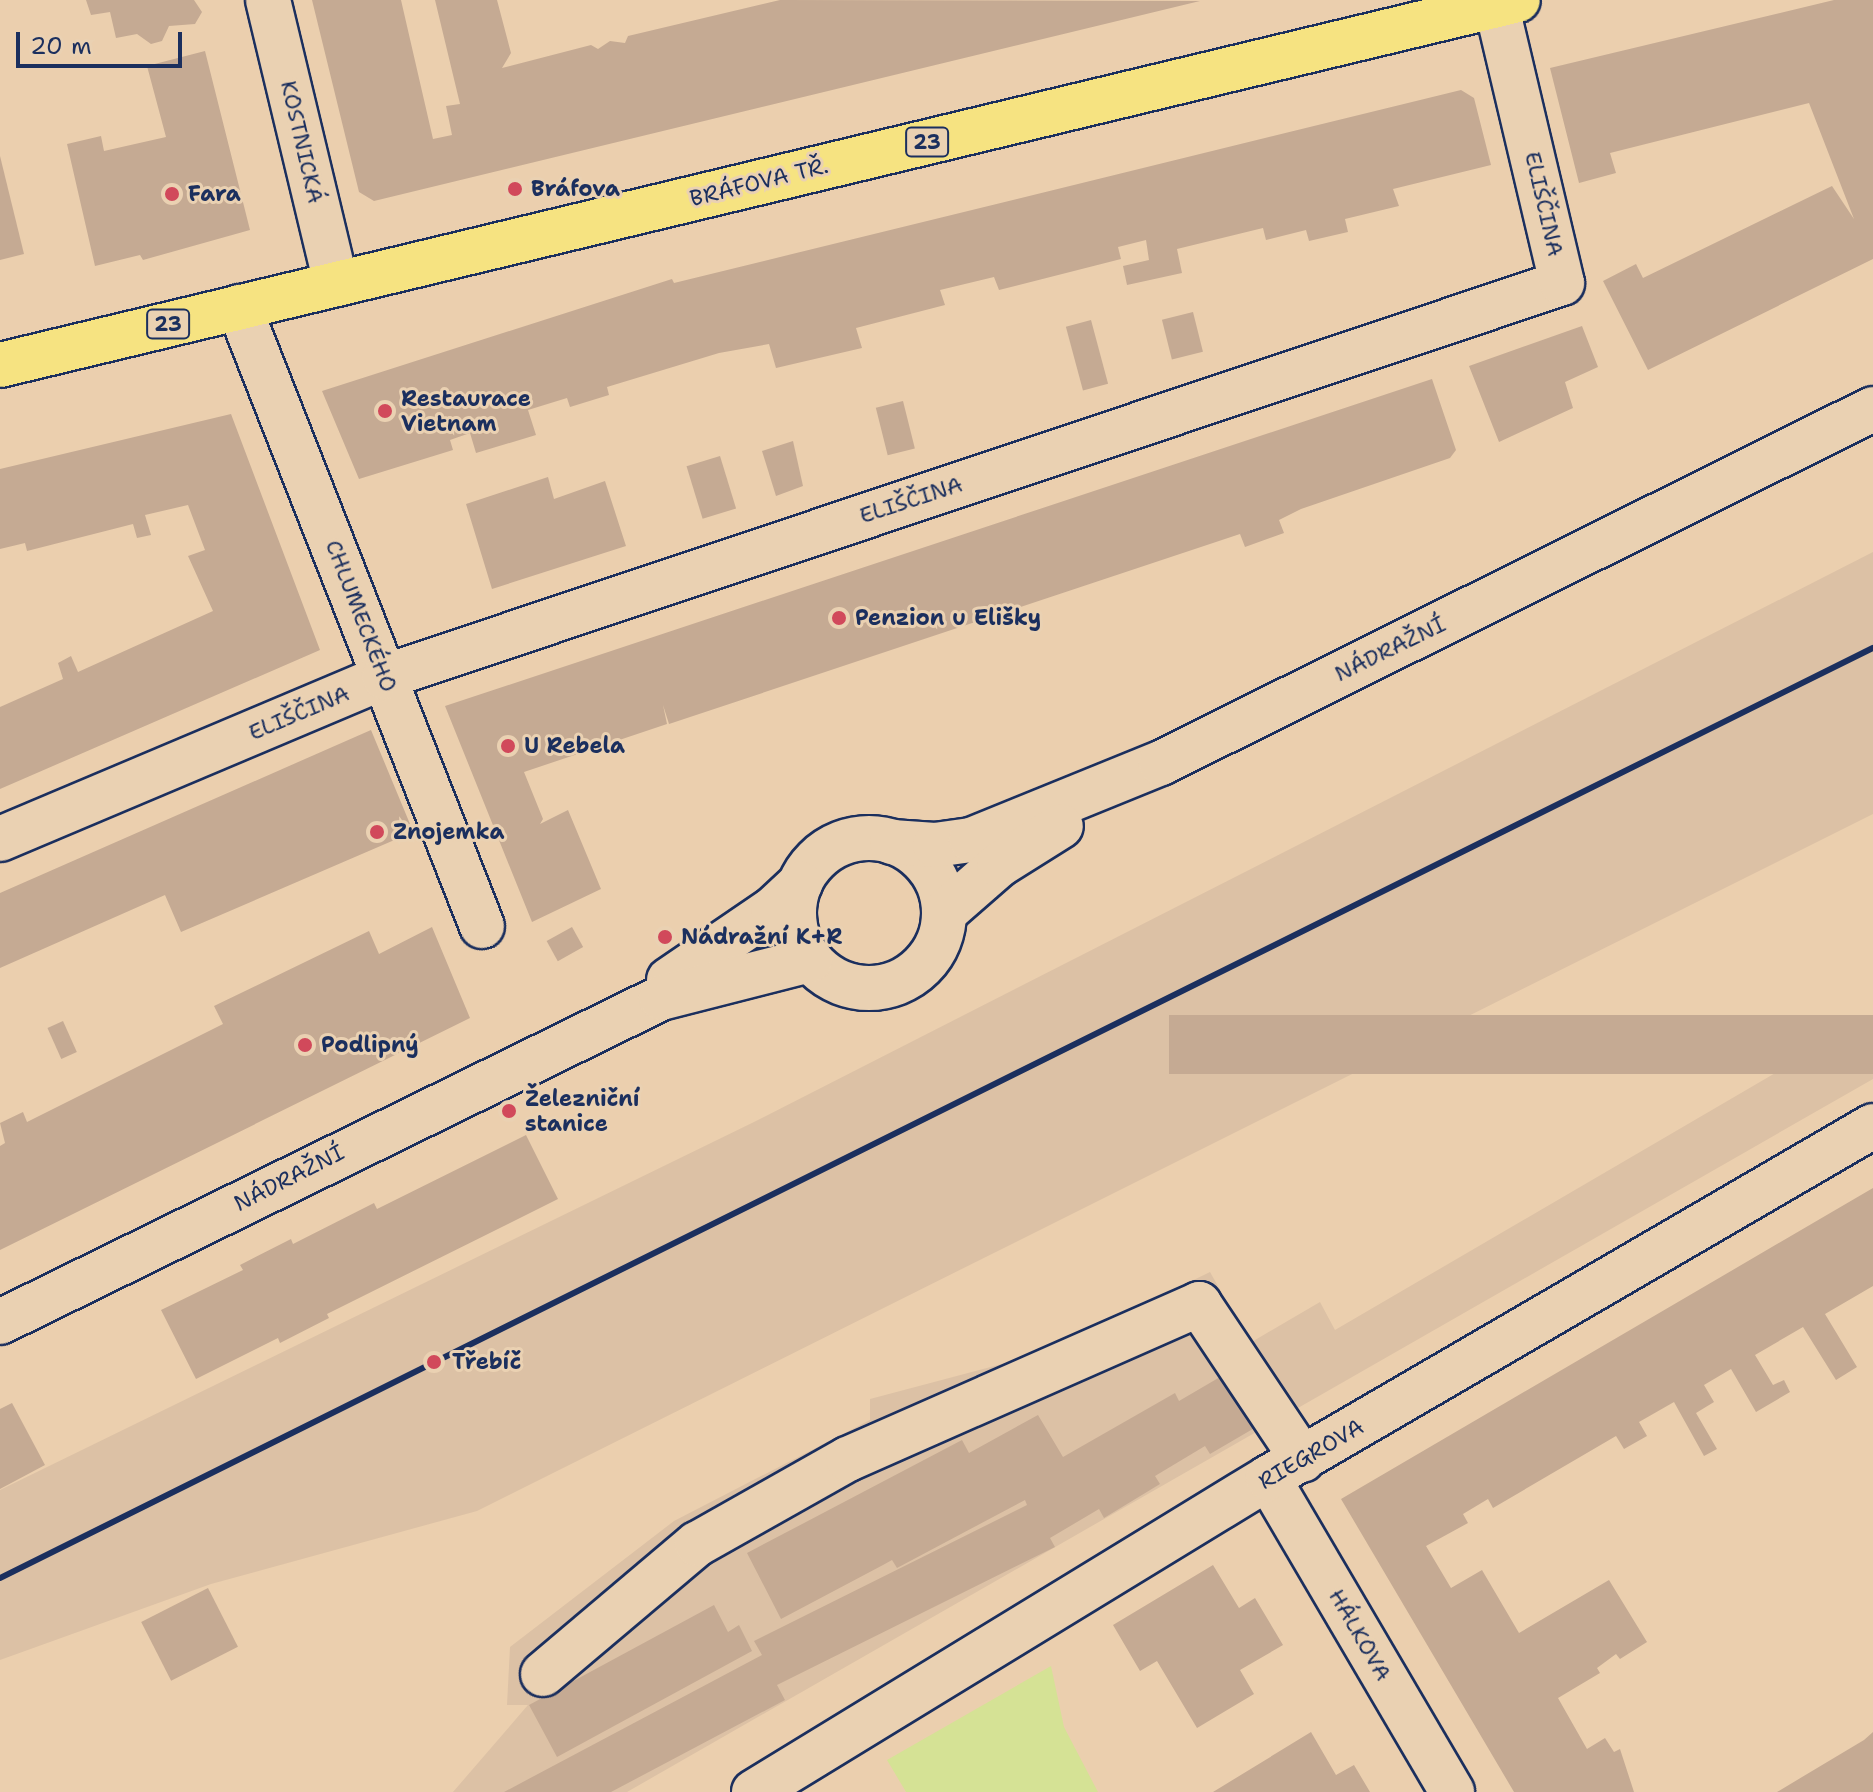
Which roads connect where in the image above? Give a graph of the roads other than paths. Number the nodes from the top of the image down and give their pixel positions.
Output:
1 (268, 0) edge
2 (1503, 2) edge
3 (336, 284) junction
4 (239, 307) junction
5 (0, 365) edge
6 (1873, 409) edge
7 (384, 677) junction
8 (1161, 763) junction
9 (0, 839) edge
10 (892, 842) junction
11 (800, 884) junction
12 (944, 913) junction
13 (482, 926) dead end
14 (810, 960) junction
15 (578, 1035) junction
16 (1873, 1126) edge
17 (0, 1322) edge
18 (1286, 1469) junction
19 (543, 1674) dead end
20 (754, 1792) edge
21 (1452, 1792) edge

1 - 3 street, KOSTNICKÁ
2 - 3 main road, BRÁFOVA TŘ. / 23
2 - 7 street, ELIŠČINA
3 - 4 main road, BRÁFOVA TŘ. / 23
4 - 5 main road, BRÁFOVA TŘ. / 23
4 - 7 street, CHLUMECKÉHO
6 - 8 street, NÁDRAŽNÍ
7 - 9 street, ELIŠČINA
7 - 13 street, CHLUMECKÉHO
8 - 10 street, NÁDRAŽNÍ
8 - 12 street
10 - 11 street, NÁDRAŽNÍ
10 - 12 street
11 - 14 street
11 - 15 street, NÁDRAŽNÍ
12 - 14 street
14 - 15 street, NÁDRAŽNÍ
15 - 17 street, NÁDRAŽNÍ
16 - 18 street, RIEGROVA
18 - 19 street, HÁLKOVA
18 - 20 street, RIEGROVA
18 - 21 street, HÁLKOVA

